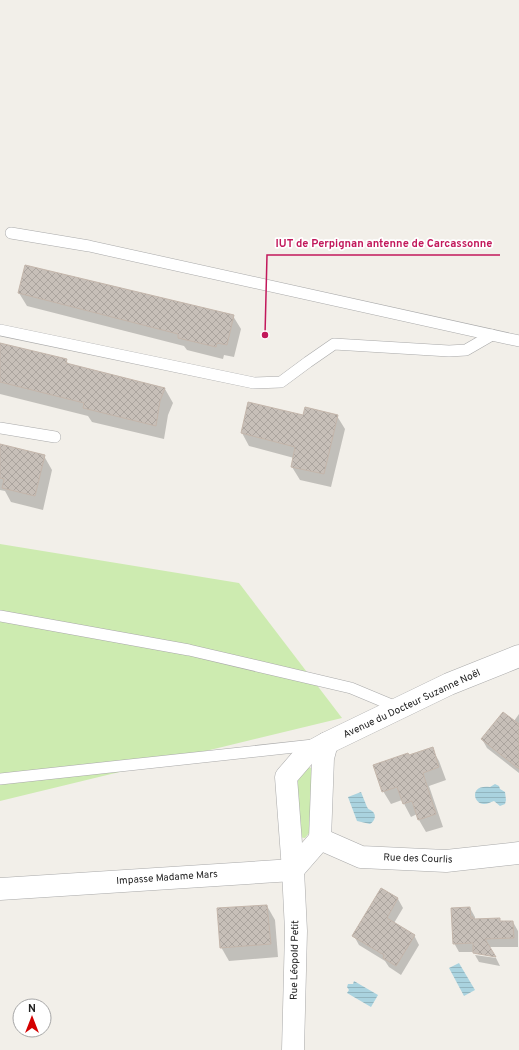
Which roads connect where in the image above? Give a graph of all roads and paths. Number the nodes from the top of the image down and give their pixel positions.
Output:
1 (11, 233) dead end
2 (0, 330) edge
3 (492, 335) junction
4 (519, 341) edge
5 (0, 428) edge
6 (55, 437) dead end
7 (0, 616) edge
8 (519, 656) edge
9 (400, 708) junction
10 (327, 743) junction
11 (0, 779) edge
12 (320, 840) junction
13 (519, 853) edge
14 (293, 870) junction
15 (0, 889) edge
16 (293, 1050) edge

1 - 3 lane
2 - 3 lane
3 - 4 lane
5 - 6 lane
7 - 9 lane
8 - 9 street, Avenue du Docteur Suzanne Noël
9 - 10 street, Avenue du Docteur Suzanne Noël
10 - 11 lane
10 - 12 street
10 - 14 street, Avenue du Docteur Suzanne Noël
12 - 13 street, Rue des Courlis
12 - 14 street
14 - 15 street, Impasse Madame Mars
14 - 16 street, Rue Léopold Petit

